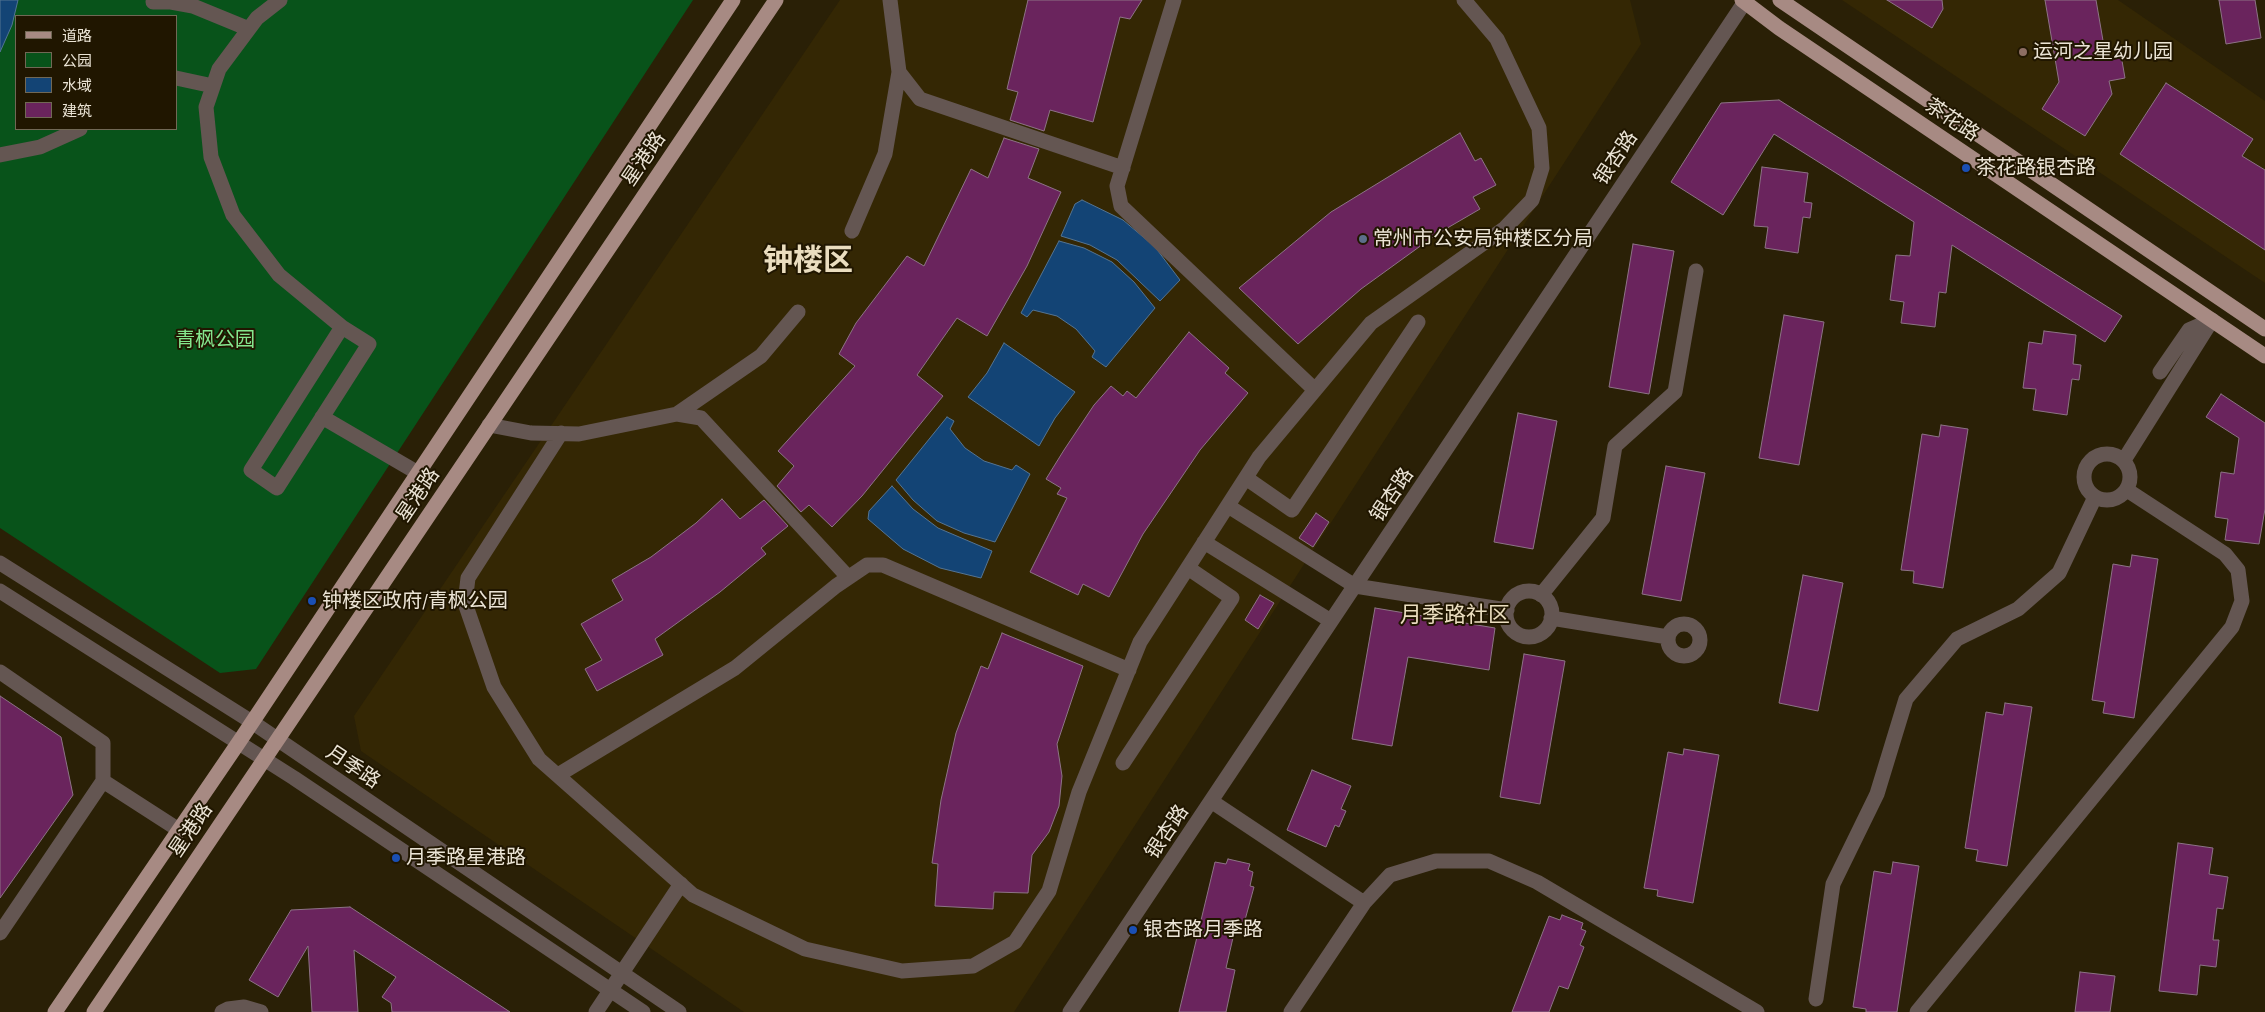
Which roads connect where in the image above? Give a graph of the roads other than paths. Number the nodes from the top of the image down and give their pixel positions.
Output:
1 (280, 0) edge
2 (733, 0) edge
3 (776, 0) edge
4 (890, 0) edge
5 (1174, 0) edge
6 (1464, 0) edge
7 (1780, 0) edge
8 (1744, 1) edge
9 (193, 3) edge
10 (154, 6) edge
11 (249, 29) junction
12 (899, 72) junction
13 (178, 78) edge
14 (213, 86) junction
15 (78, 130) edge
16 (0, 154) edge
17 (1122, 168) junction
18 (852, 231) dead end
19 (1696, 271) dead end
20 (798, 312) dead end
21 (2212, 320) junction
22 (1418, 322) dead end
23 (342, 327) junction
24 (2265, 329) edge
25 (2265, 356) edge
26 (2160, 372) dead end
27 (1315, 390) junction
28 (677, 414) junction
29 (322, 417) junction
30 (489, 425) junction
31 (561, 433) junction
32 (2124, 460) junction
33 (418, 473) junction
34 (1246, 478) junction
35 (2127, 490) junction
36 (2095, 497) junction
37 (1228, 506) junction
38 (1204, 542) junction
39 (0, 563) edge
40 (1188, 568) junction
41 (848, 578) junction
42 (1355, 586) junction
43 (0, 591) edge
44 (1541, 595) junction
45 (1507, 610) junction
46 (1551, 618) junction
47 (1331, 621) junction
48 (1668, 637) dead end
49 (1129, 670) junction
50 (0, 672) edge
51 (252, 722) junction
52 (276, 739) junction
53 (239, 742) junction
54 (263, 758) junction
55 (1123, 764) dead end
56 (558, 775) junction
57 (103, 781) junction
58 (1212, 801) junction
59 (179, 830) junction
60 (681, 884) junction
61 (1364, 903) junction
62 (0, 933) edge
63 (622, 973) junction
64 (611, 990) junction
65 (1816, 999) dead end
66 (55, 1012) edge
67 (94, 1012) edge
68 (222, 1012) edge
69 (261, 1012) edge
70 (596, 1012) edge
71 (643, 1012) edge
72 (680, 1012) edge
73 (1070, 1012) edge
74 (1291, 1012) edge
75 (1757, 1012) edge
76 (1917, 1012) edge

1 - 11 street
2 - 33 main road, 星港路
3 - 30 main road, 星港路
4 - 12 street
5 - 17 street
6 - 27 street
7 - 24 main road, 茶花路
8 - 21 main road, 茶花路
8 - 42 street, 银杏路
9 - 10 street
9 - 11 street
11 - 14 street
12 - 17 street
12 - 18 street
13 - 14 street
14 - 23 street
15 - 16 street
17 - 27 street
19 - 44 street
20 - 28 street
21 - 25 main road, 茶花路
21 - 26 street
21 - 32 street
22 - 34 street
23 - 29 street
23 - 29 street
27 - 34 street
28 - 31 street
28 - 41 street
29 - 33 street
30 - 31 street
30 - 52 main road, 星港路
31 - 56 street
32 - 35 street
32 - 36 street
33 - 51 main road, 星港路
34 - 37 street
35 - 36 street
35 - 76 street
36 - 65 street
37 - 38 street
37 - 42 street
38 - 40 street
38 - 47 street
39 - 51 street, 月季路
40 - 49 street
40 - 55 street
41 - 49 street
41 - 56 street
42 - 45 street
42 - 47 street, 银杏路
43 - 53 street
44 - 45 street
44 - 46 street
45 - 46 street
46 - 48 street
47 - 58 street, 银杏路
49 - 60 street
50 - 57 street
51 - 52 street, 月季路
51 - 53 main road, 星港路
52 - 54 main road, 星港路
52 - 63 street, 月季路
53 - 54 street
53 - 59 main road, 星港路
54 - 64 street
54 - 67 main road, 星港路
56 - 60 street
57 - 59 street
57 - 62 street
58 - 61 street
58 - 73 street, 银杏路
59 - 66 main road, 星港路
60 - 63 street
61 - 74 street
61 - 75 street
63 - 64 street
63 - 72 street, 月季路
64 - 70 street
64 - 71 street
68 - 69 street

